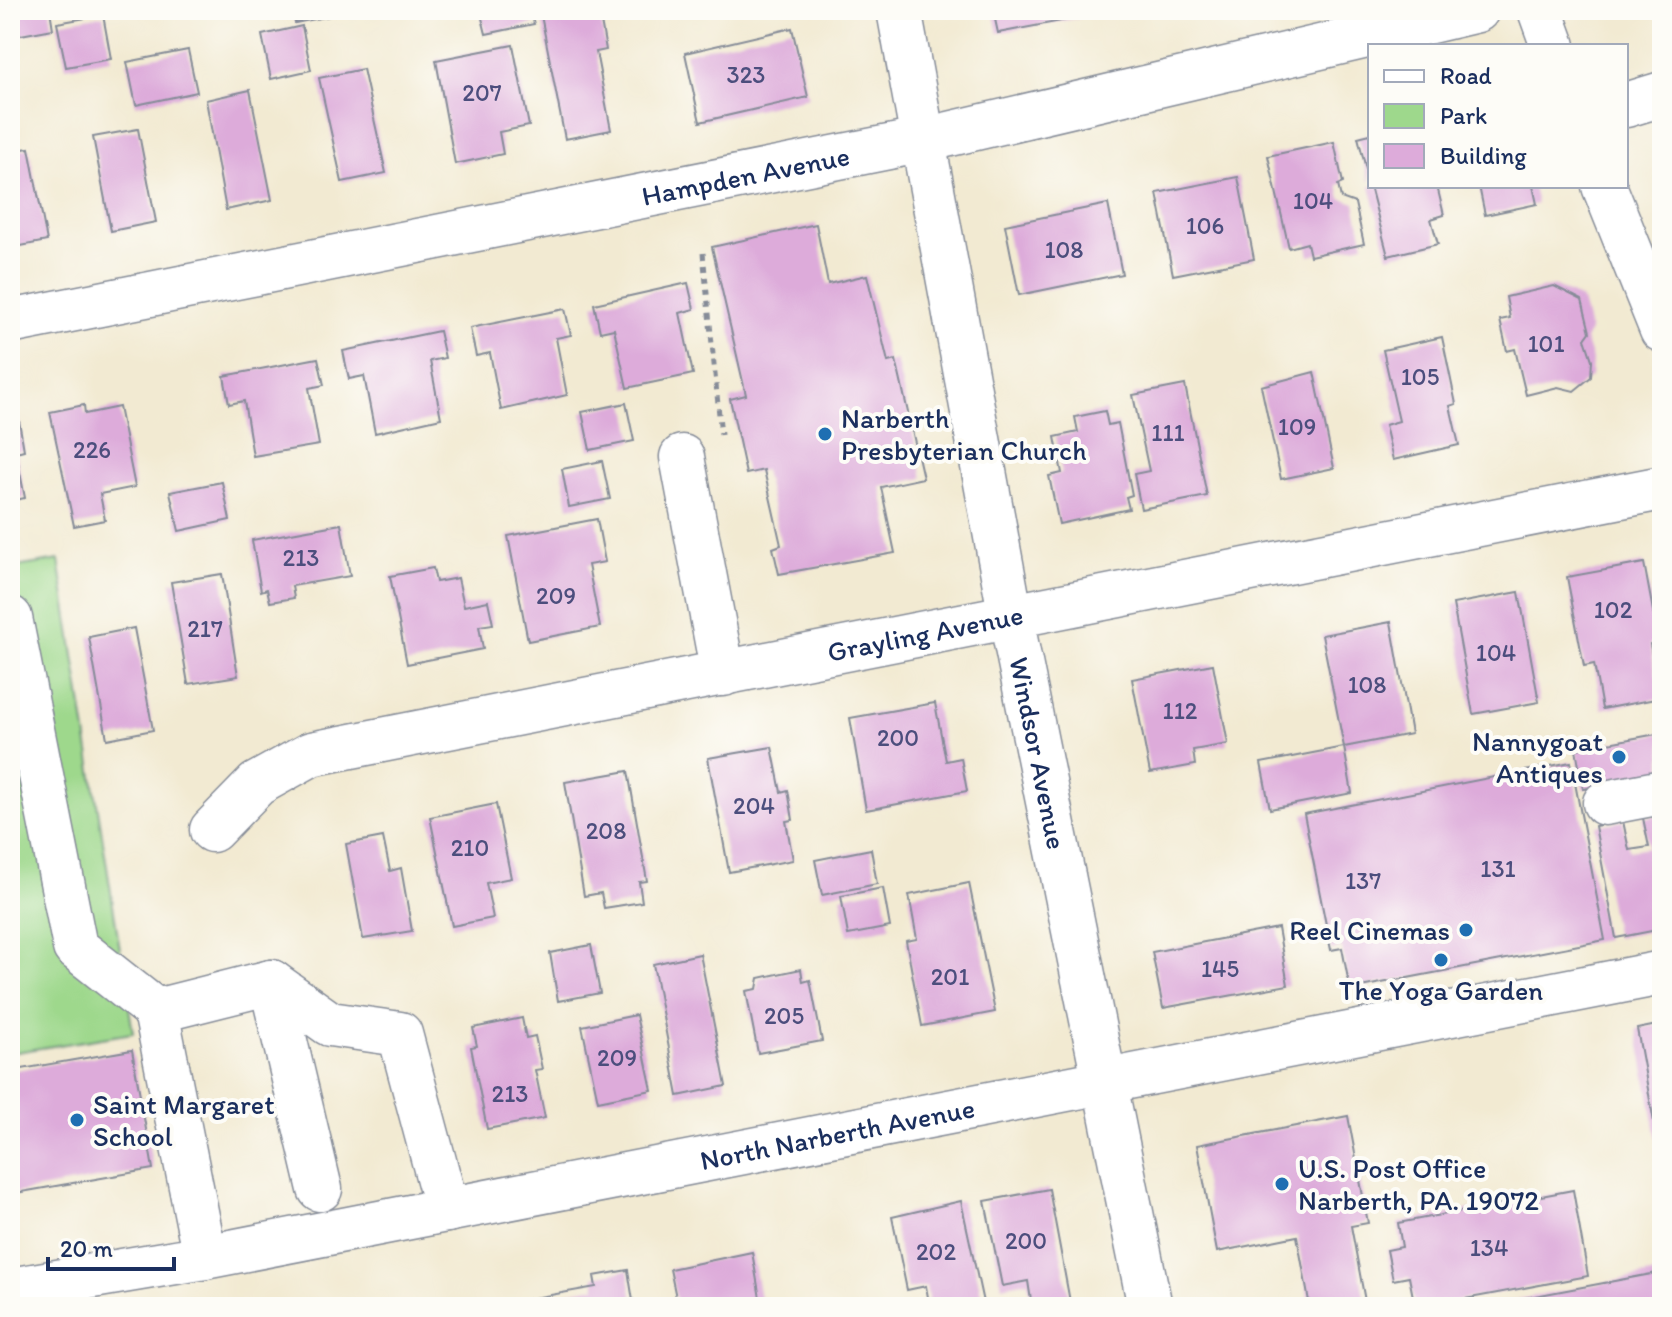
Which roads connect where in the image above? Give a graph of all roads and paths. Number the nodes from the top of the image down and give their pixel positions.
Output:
1 (899, 10) edge
2 (1477, 10) edge
3 (1540, 10) edge
4 (1552, 44) edge
5 (1662, 94) edge
6 (1628, 104) edge
7 (924, 140) junction
8 (1605, 188) edge
9 (703, 253) dead end
10 (10, 322) edge
11 (1662, 330) edge
12 (721, 435) dead end
13 (682, 457) dead end
14 (1662, 488) edge
15 (10, 618) edge
16 (1011, 618) junction
17 (723, 674) junction
18 (1662, 792) edge
19 (1605, 803) dead end
20 (212, 830) dead end
21 (1662, 973) edge
22 (271, 982) junction
23 (156, 1011) junction
24 (1106, 1083) junction
25 (320, 1189) dead end
26 (447, 1210) junction
27 (205, 1257) junction
28 (10, 1290) edge
29 (1150, 1307) edge

1 - 7 street, Windsor Avenue
2 - 7 street, Hampden Avenue
3 - 4 street
5 - 6 street
7 - 10 street, Hampden Avenue
7 - 16 street, Windsor Avenue
8 - 11 street
9 - 12 path
13 - 17 street
14 - 16 street, Grayling Avenue
15 - 23 street
16 - 17 street, Grayling Avenue
16 - 24 street, Windsor Avenue
17 - 20 street, Grayling Avenue
18 - 19 street
21 - 24 street, North Narberth Avenue
22 - 23 street
22 - 25 street
22 - 26 street
23 - 27 street
24 - 26 street, North Narberth Avenue
24 - 29 street, Windsor Avenue
26 - 27 street, North Narberth Avenue
27 - 28 street, North Narberth Avenue

